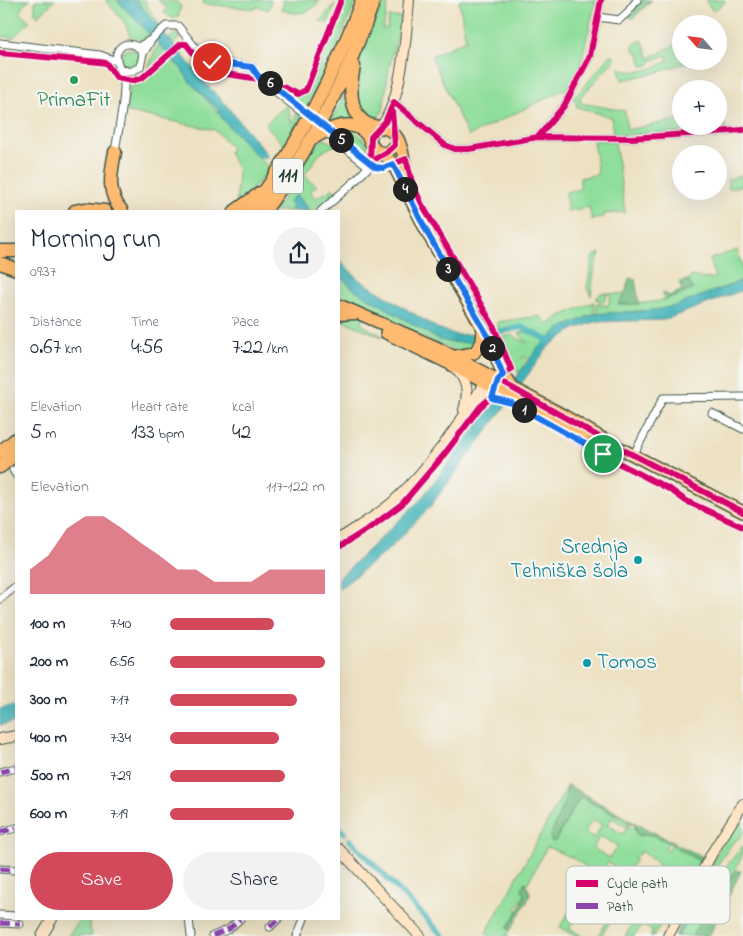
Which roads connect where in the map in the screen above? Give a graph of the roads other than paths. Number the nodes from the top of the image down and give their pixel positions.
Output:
1 (362, 0) edge
2 (374, 0) edge
3 (409, 0) edge
4 (601, 0) edge
5 (637, 0) edge
6 (598, 17) junction
7 (152, 38) junction
8 (0, 43) edge
9 (138, 46) junction
10 (117, 52) junction
11 (100, 54) junction
12 (143, 54) junction
13 (354, 54) junction
14 (116, 61) junction
15 (122, 69) junction
16 (133, 71) junction
17 (124, 91) junction
18 (393, 105) junction
19 (303, 113) dead end
20 (381, 127) junction
21 (743, 130) edge
22 (394, 134) junction
23 (329, 135) dead end
24 (538, 137) junction
25 (310, 141) junction
26 (371, 142) junction
27 (386, 151) junction
28 (115, 152) joint
29 (369, 164) junction
30 (266, 189) junction
31 (408, 190) junction
32 (80, 210) edge
33 (96, 210) edge
34 (121, 210) edge
35 (236, 210) edge
36 (252, 210) edge
37 (266, 210) edge
38 (322, 210) edge
39 (15, 251) edge
40 (0, 257) edge
41 (15, 257) edge
42 (15, 268) edge
43 (340, 305) edge
44 (340, 314) edge
45 (360, 315) junction
46 (483, 327) junction
47 (491, 344) junction
48 (452, 360) junction
49 (487, 378) junction
50 (510, 391) junction
51 (743, 397) edge
52 (712, 413) dead end
53 (463, 416) junction
54 (743, 429) edge
55 (15, 440) edge
56 (0, 452) edge
57 (15, 455) edge
58 (634, 456) junction
59 (0, 467) edge
60 (743, 512) edge
61 (743, 521) edge
62 (340, 538) edge
63 (15, 587) edge
64 (0, 599) edge
65 (15, 736) edge
66 (0, 739) edge
67 (15, 768) edge
68 (0, 772) edge
69 (743, 804) edge
70 (15, 828) edge
71 (0, 832) edge
72 (340, 850) edge
73 (705, 866) edge
74 (0, 869) edge
75 (15, 870) edge
76 (0, 915) edge
77 (15, 916) edge
78 (48, 920) edge
79 (189, 920) edge
80 (239, 920) edge
81 (277, 920) edge
82 (304, 920) edge
83 (0, 923) edge
84 (20, 924) dead end
85 (674, 924) edge
86 (270, 926) dead end
87 (42, 936) edge
88 (191, 936) edge
89 (213, 936) edge
90 (297, 936) edge
91 (420, 936) edge
92 (668, 936) edge

1 - 30 highway
2 - 13 highway
3 - 18 street
4 - 6 street
5 - 6 street
6 - 24 street
7 - 9 street
7 - 12 street
7 - 19 street
8 - 11 street
9 - 10 street
9 - 12 street
10 - 11 street
10 - 14 street
11 - 14 street
12 - 16 street
13 - 20 highway
13 - 25 highway, 111
14 - 15 street
15 - 16 street
15 - 17 street
16 - 17 street
17 - 28 street
18 - 20 street
18 - 22 street
18 - 24 street
20 - 22 main road
20 - 26 main road
21 - 24 street
22 - 27 main road
22 - 31 main road
23 - 29 street
25 - 26 highway
25 - 37 highway, 111
26 - 27 main road
26 - 29 street
27 - 29 street
27 - 31 main road
28 - 34 highway
29 - 38 street
30 - 35 highway
30 - 36 highway
31 - 46 main road
32 - 33 highway
39 - 40 highway
40 - 41 main road
40 - 42 highway
43 - 45 main road
44 - 45 highway
45 - 48 main road
46 - 47 main road
46 - 48 main road
47 - 49 main road
47 - 50 main road
48 - 49 main road
48 - 53 street
49 - 50 main road
49 - 53 street
50 - 53 street
50 - 58 main road
50 - 61 main road
51 - 58 street
52 - 54 street
53 - 62 street
55 - 56 highway
57 - 59 highway
58 - 60 main road
63 - 64 street
65 - 66 street
67 - 68 street
69 - 73 street
70 - 71 street
72 - 91 street
74 - 75 street
76 - 77 street
78 - 87 street
79 - 88 street
80 - 89 street
81 - 86 street
82 - 90 street
83 - 84 street
85 - 92 street

